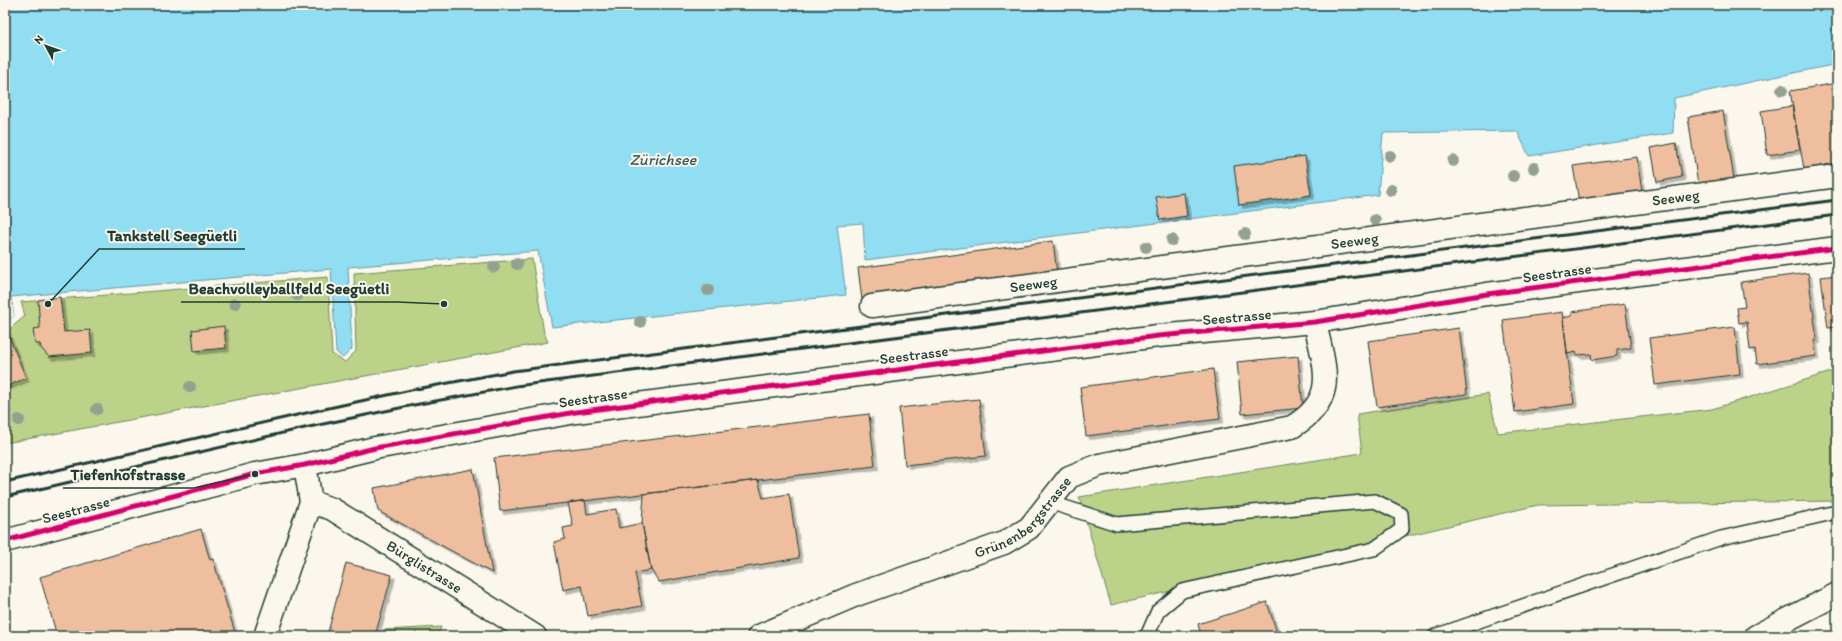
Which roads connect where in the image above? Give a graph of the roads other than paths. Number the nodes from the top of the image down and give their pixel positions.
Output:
1 (1837, 176) edge
2 (1837, 248) edge
3 (872, 306) dead end
4 (1315, 322) junction
5 (305, 465) junction
6 (311, 502) junction
7 (1049, 502) junction
8 (1837, 512) edge
9 (5, 541) edge
10 (1837, 594) edge
11 (265, 636) edge
12 (536, 636) edge
13 (759, 636) edge
14 (1147, 636) edge
15 (1435, 636) edge
16 (1756, 636) edge

1 - 3 street, Seeweg
2 - 4 street, Seestrasse
4 - 5 street, Seestrasse
4 - 7 street, Grünenbergstrasse
5 - 6 street
5 - 9 street, Seestrasse
6 - 11 street
6 - 12 street, Bürglistrasse
7 - 13 street, Grünenbergstrasse
7 - 14 lane
8 - 15 lane
10 - 16 street

